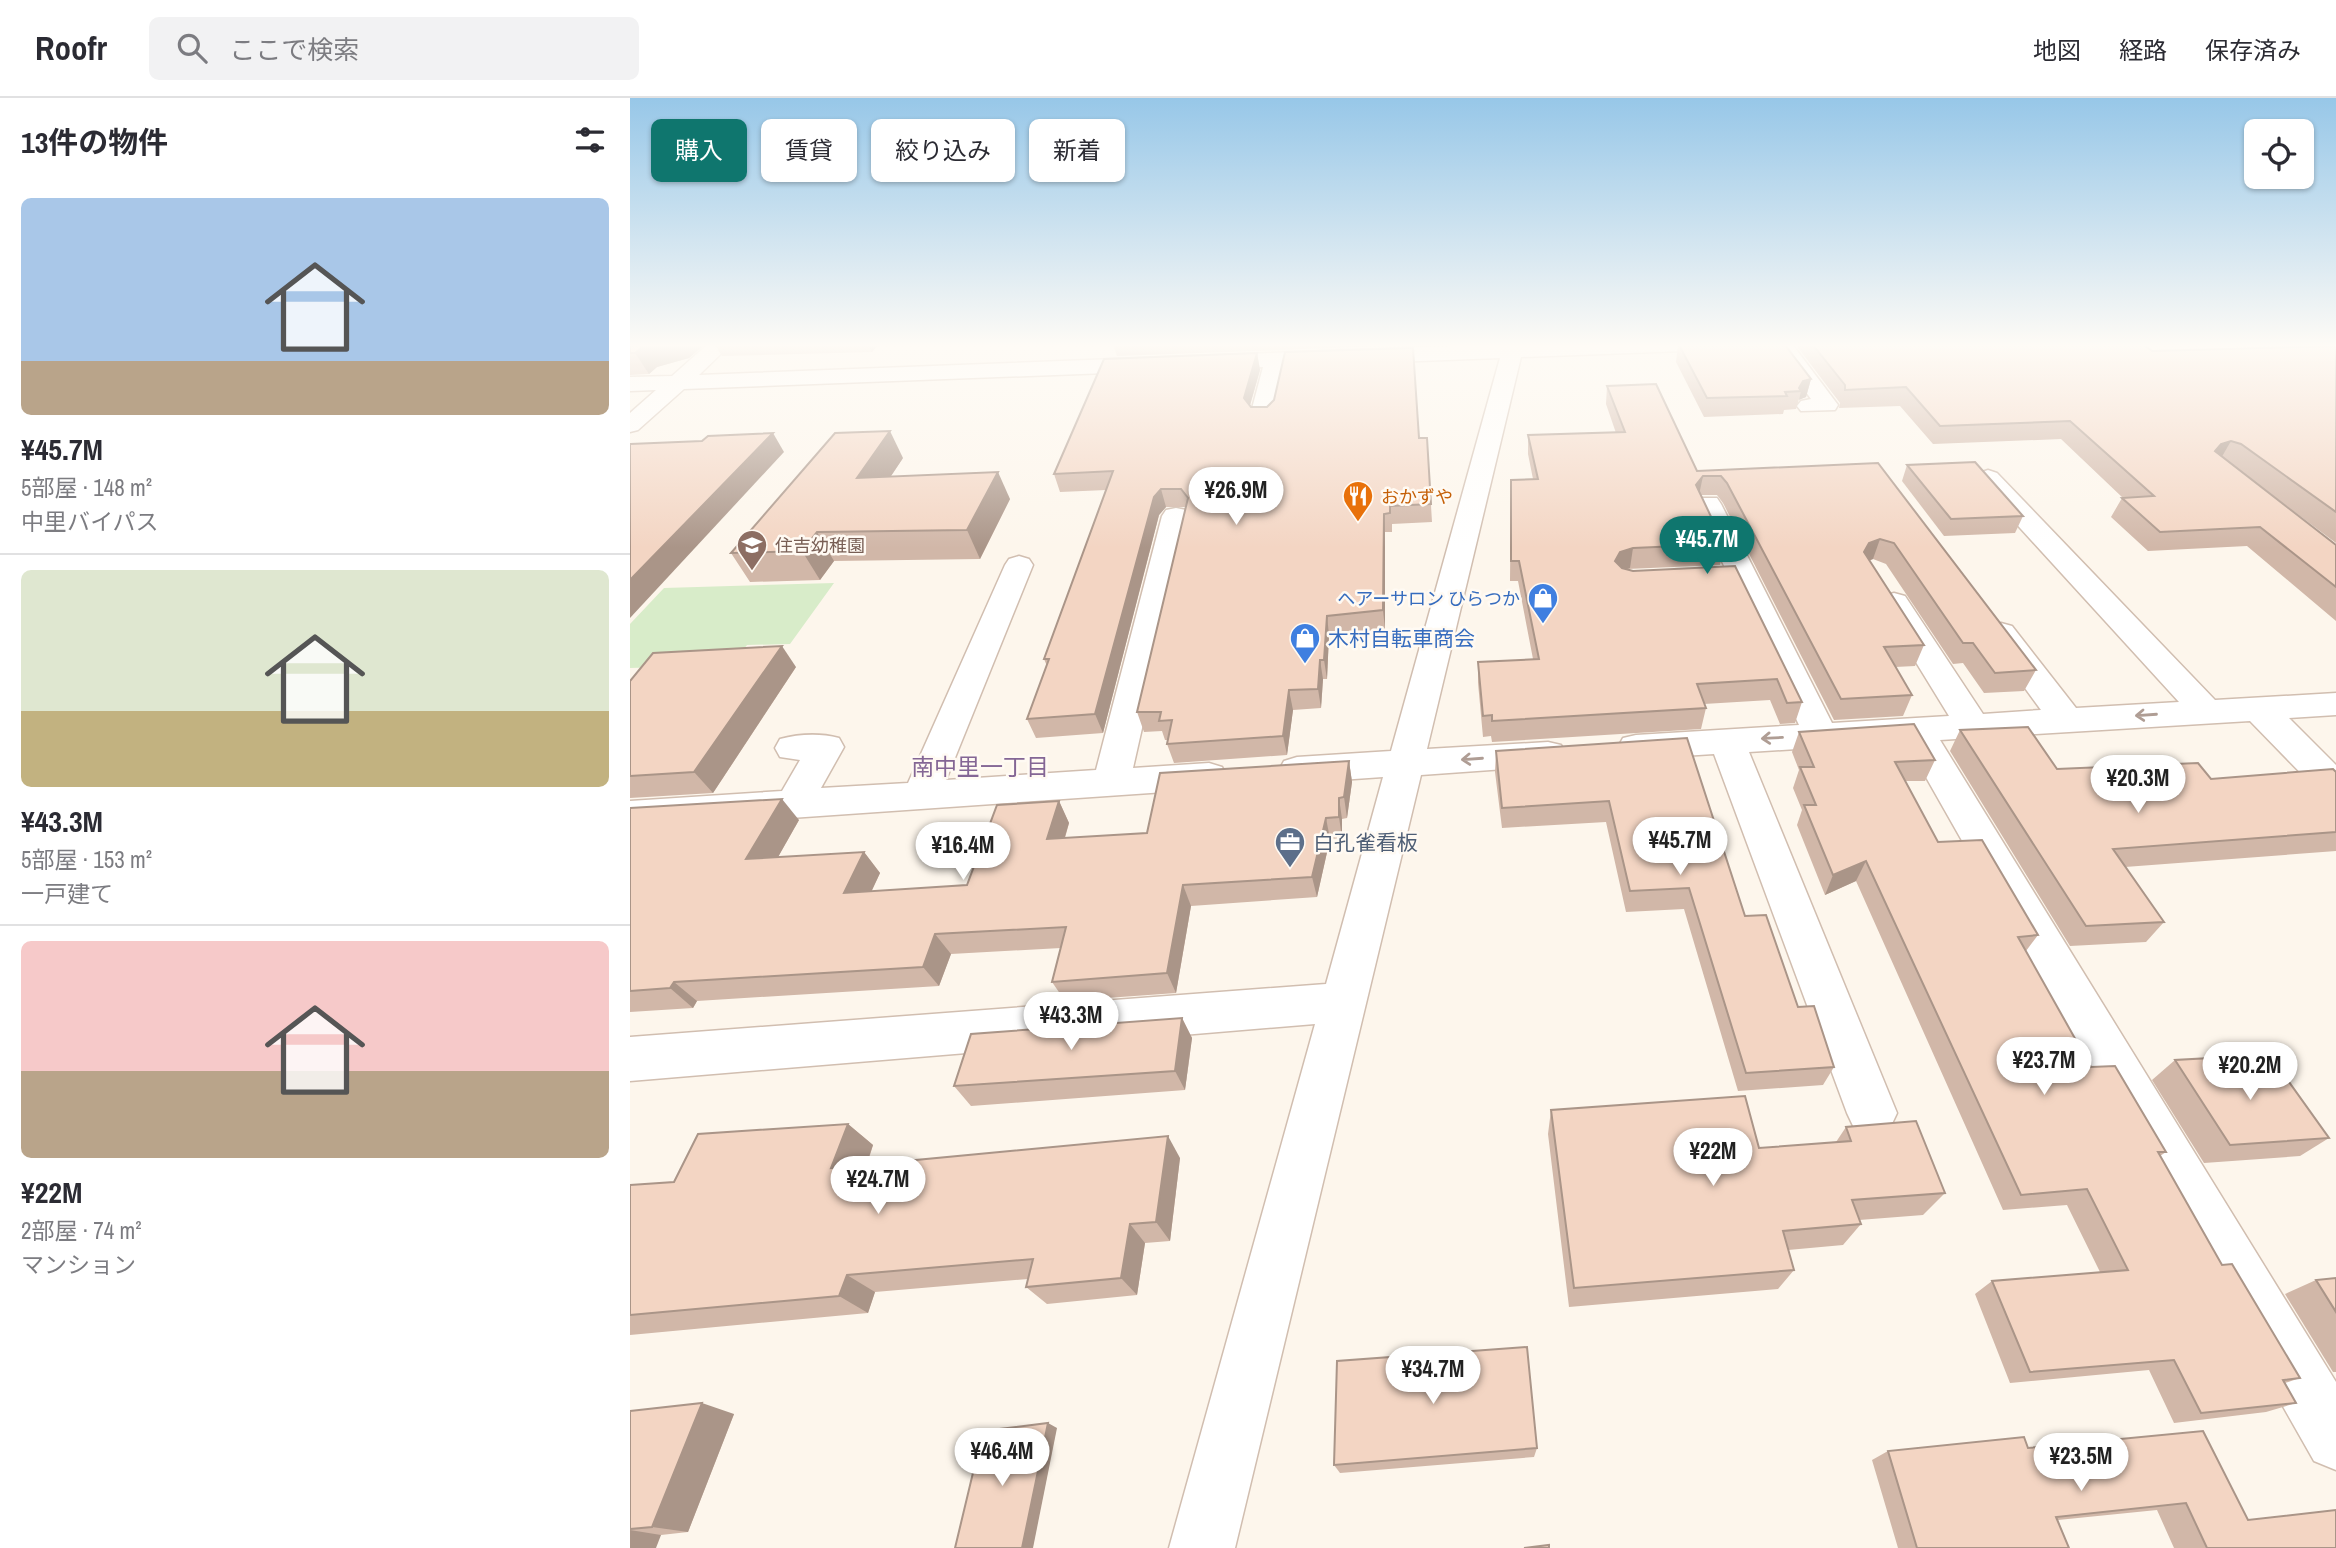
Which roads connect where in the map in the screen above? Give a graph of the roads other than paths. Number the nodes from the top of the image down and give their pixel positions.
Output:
1 (655, 412) edge
2 (1263, 412) edge
3 (1496, 412) edge
4 (1262, 416) edge
5 (633, 437) edge
6 (1988, 478) edge
7 (1708, 504) edge
8 (1176, 516) dead end
9 (1019, 565) dead end
10 (1881, 582) edge
11 (1985, 613) edge
12 (2336, 704) edge
13 (2259, 709) junction
14 (2206, 711) junction
15 (2066, 720) junction
16 (1973, 726) junction
17 (1916, 729) junction
18 (1821, 735) junction
19 (1727, 741) junction
20 (793, 748) dead end
21 (1405, 763) junction
22 (1111, 782) junction
23 (2336, 787) edge
24 (921, 796) junction
25 (793, 805) junction
26 (630, 815) edge
27 (1343, 1002) junction
28 (630, 1059) edge
29 (1872, 1113) dead end
30 (2336, 1439) edge
31 (1202, 1548) edge

1 - 5 street
2 - 4 street
3 - 21 street
6 - 14 street
7 - 18 street
8 - 22 street
9 - 24 street
10 - 16 street
11 - 15 street
12 - 13 street
13 - 14 street
13 - 23 street
14 -> 15 street
15 - 16 street
16 - 17 street
17 - 18 street
17 - 30 street
18 -> 19 street
19 -> 21 street
19 - 29 street
20 - 25 street
21 - 22 street
21 - 27 street
22 - 24 street
24 - 25 street
25 - 26 street
27 - 28 street
27 - 31 street

